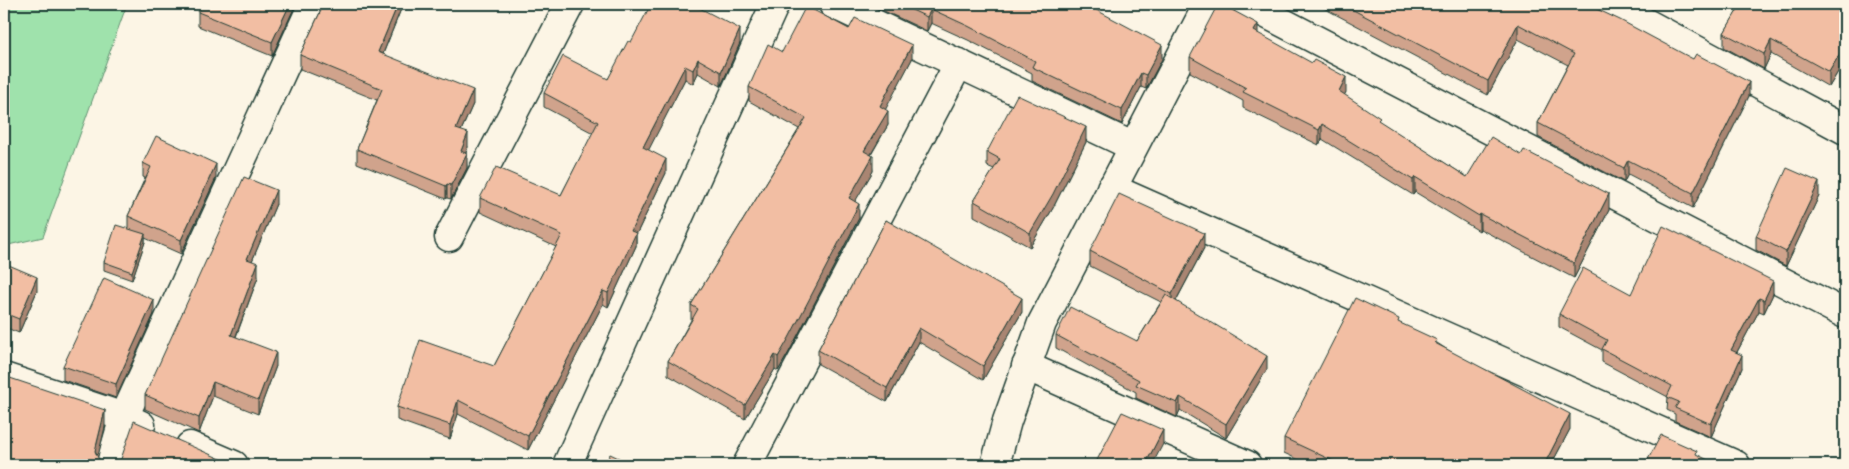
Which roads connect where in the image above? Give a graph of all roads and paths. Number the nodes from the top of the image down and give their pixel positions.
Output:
1 (313, 4) edge
2 (570, 4) edge
3 (775, 4) edge
4 (833, 4) edge
5 (1208, 4) edge
6 (1247, 4) edge
7 (1611, 4) edge
8 (959, 63) junction
9 (1845, 130) edge
10 (1132, 146) junction
11 (1111, 188) junction
12 (449, 237) dead end
13 (1845, 314) edge
14 (1026, 366) junction
15 (4, 377) edge
16 (124, 417) junction
17 (110, 465) edge
18 (234, 465) edge
19 (567, 465) edge
20 (748, 465) edge
21 (995, 465) edge
22 (1247, 465) edge
23 (1736, 465) edge

1 - 16 street
2 - 12 street
3 - 19 street
4 - 8 street
5 - 10 street
6 - 13 street
7 - 9 street
8 - 10 street
8 - 20 street
10 - 11 street
11 - 14 street
11 - 23 street
14 - 21 street
14 - 22 street
15 - 16 street
16 - 17 street
16 - 18 street

